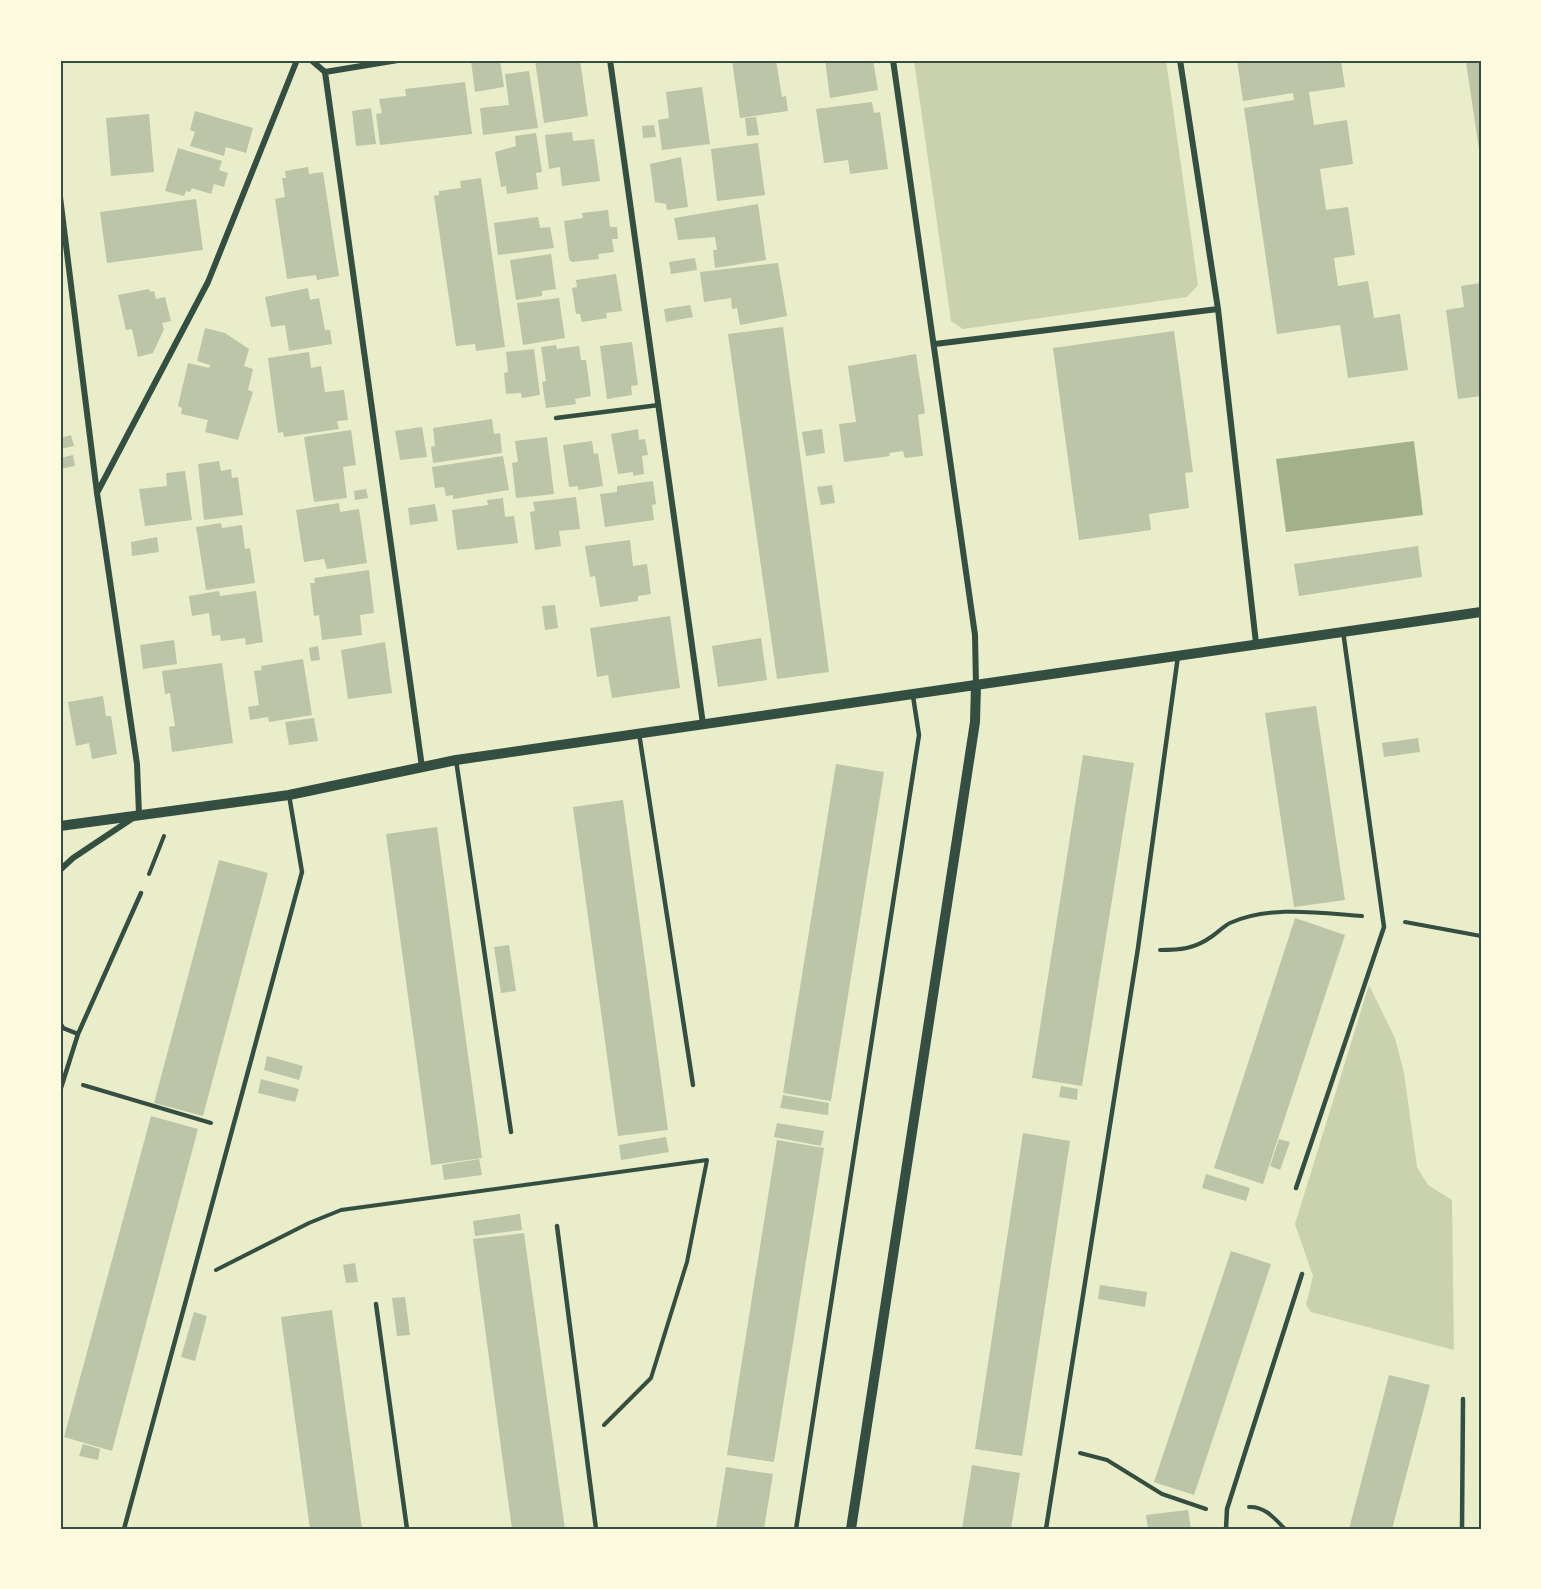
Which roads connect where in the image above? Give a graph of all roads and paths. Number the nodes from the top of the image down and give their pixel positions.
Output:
1 (297, 60) edge
2 (311, 60) edge
3 (398, 60) edge
4 (610, 60) edge
5 (893, 60) edge
6 (1180, 60) edge
7 (326, 72) junction
8 (60, 197) edge
9 (1218, 309) junction
10 (935, 344) junction
11 (659, 405) junction
12 (556, 418) dead end
13 (97, 493) junction
14 (1481, 612) edge
15 (1343, 631) junction
16 (1256, 643) junction
17 (1178, 656) junction
18 (976, 686) junction
19 (913, 695) junction
20 (704, 724) junction
21 (639, 733) junction
22 (456, 760) junction
23 (422, 767) junction
24 (289, 795) junction
25 (139, 814) junction
26 (60, 826) edge
27 (165, 836) dead end
28 (60, 870) edge
29 (141, 893) joint
30 (1382, 918) junction
31 (1481, 936) edge
32 (1138, 948) junction
33 (60, 1023) edge
34 (78, 1034) junction
35 (66, 1079) junction
36 (693, 1085) dead end
37 (60, 1091) edge
38 (232, 1129) junction
39 (511, 1132) dead end
40 (1296, 1188) dead end
41 (557, 1226) dead end
42 (1302, 1274) dead end
43 (191, 1281) junction
44 (376, 1304) dead end
45 (1463, 1400) dead end
46 (586, 1442) junction
47 (1058, 1456) junction
48 (1227, 1509) junction
49 (124, 1529) edge
50 (407, 1529) edge
51 (596, 1529) edge
52 (796, 1529) edge
53 (850, 1529) edge
54 (1046, 1529) edge
55 (1226, 1529) edge
56 (1285, 1529) edge
57 (1462, 1529) edge

1 - 13 street
2 - 7 street
3 - 7 street
4 - 11 street
5 - 10 street
6 - 9 street
7 - 23 street
8 - 13 street
9 - 10 street
9 - 16 street
10 - 18 street
11 - 12 lane
11 - 20 street
13 - 25 street
14 - 15 street
15 - 16 street
15 - 30 lane
16 - 17 street
17 - 18 street
17 - 32 lane
18 - 19 street
18 - 53 street
19 - 20 street
19 - 52 lane
20 - 21 street
21 - 22 street
21 - 36 lane
22 - 23 street
22 - 39 lane
23 - 24 street
24 - 25 street
24 - 38 lane
25 - 26 street
25 - 28 street
27 - 29 path
29 - 34 lane
30 - 31 path
30 - 32 path
30 - 40 lane
32 - 47 lane
33 - 34 lane
34 - 35 lane
35 - 37 lane
35 - 38 path
38 - 43 lane
41 - 46 lane
42 - 48 lane
43 - 46 path
43 - 49 lane
44 - 50 lane
45 - 57 lane
46 - 51 lane
47 - 48 path
47 - 54 lane
48 - 55 lane
48 - 56 path

